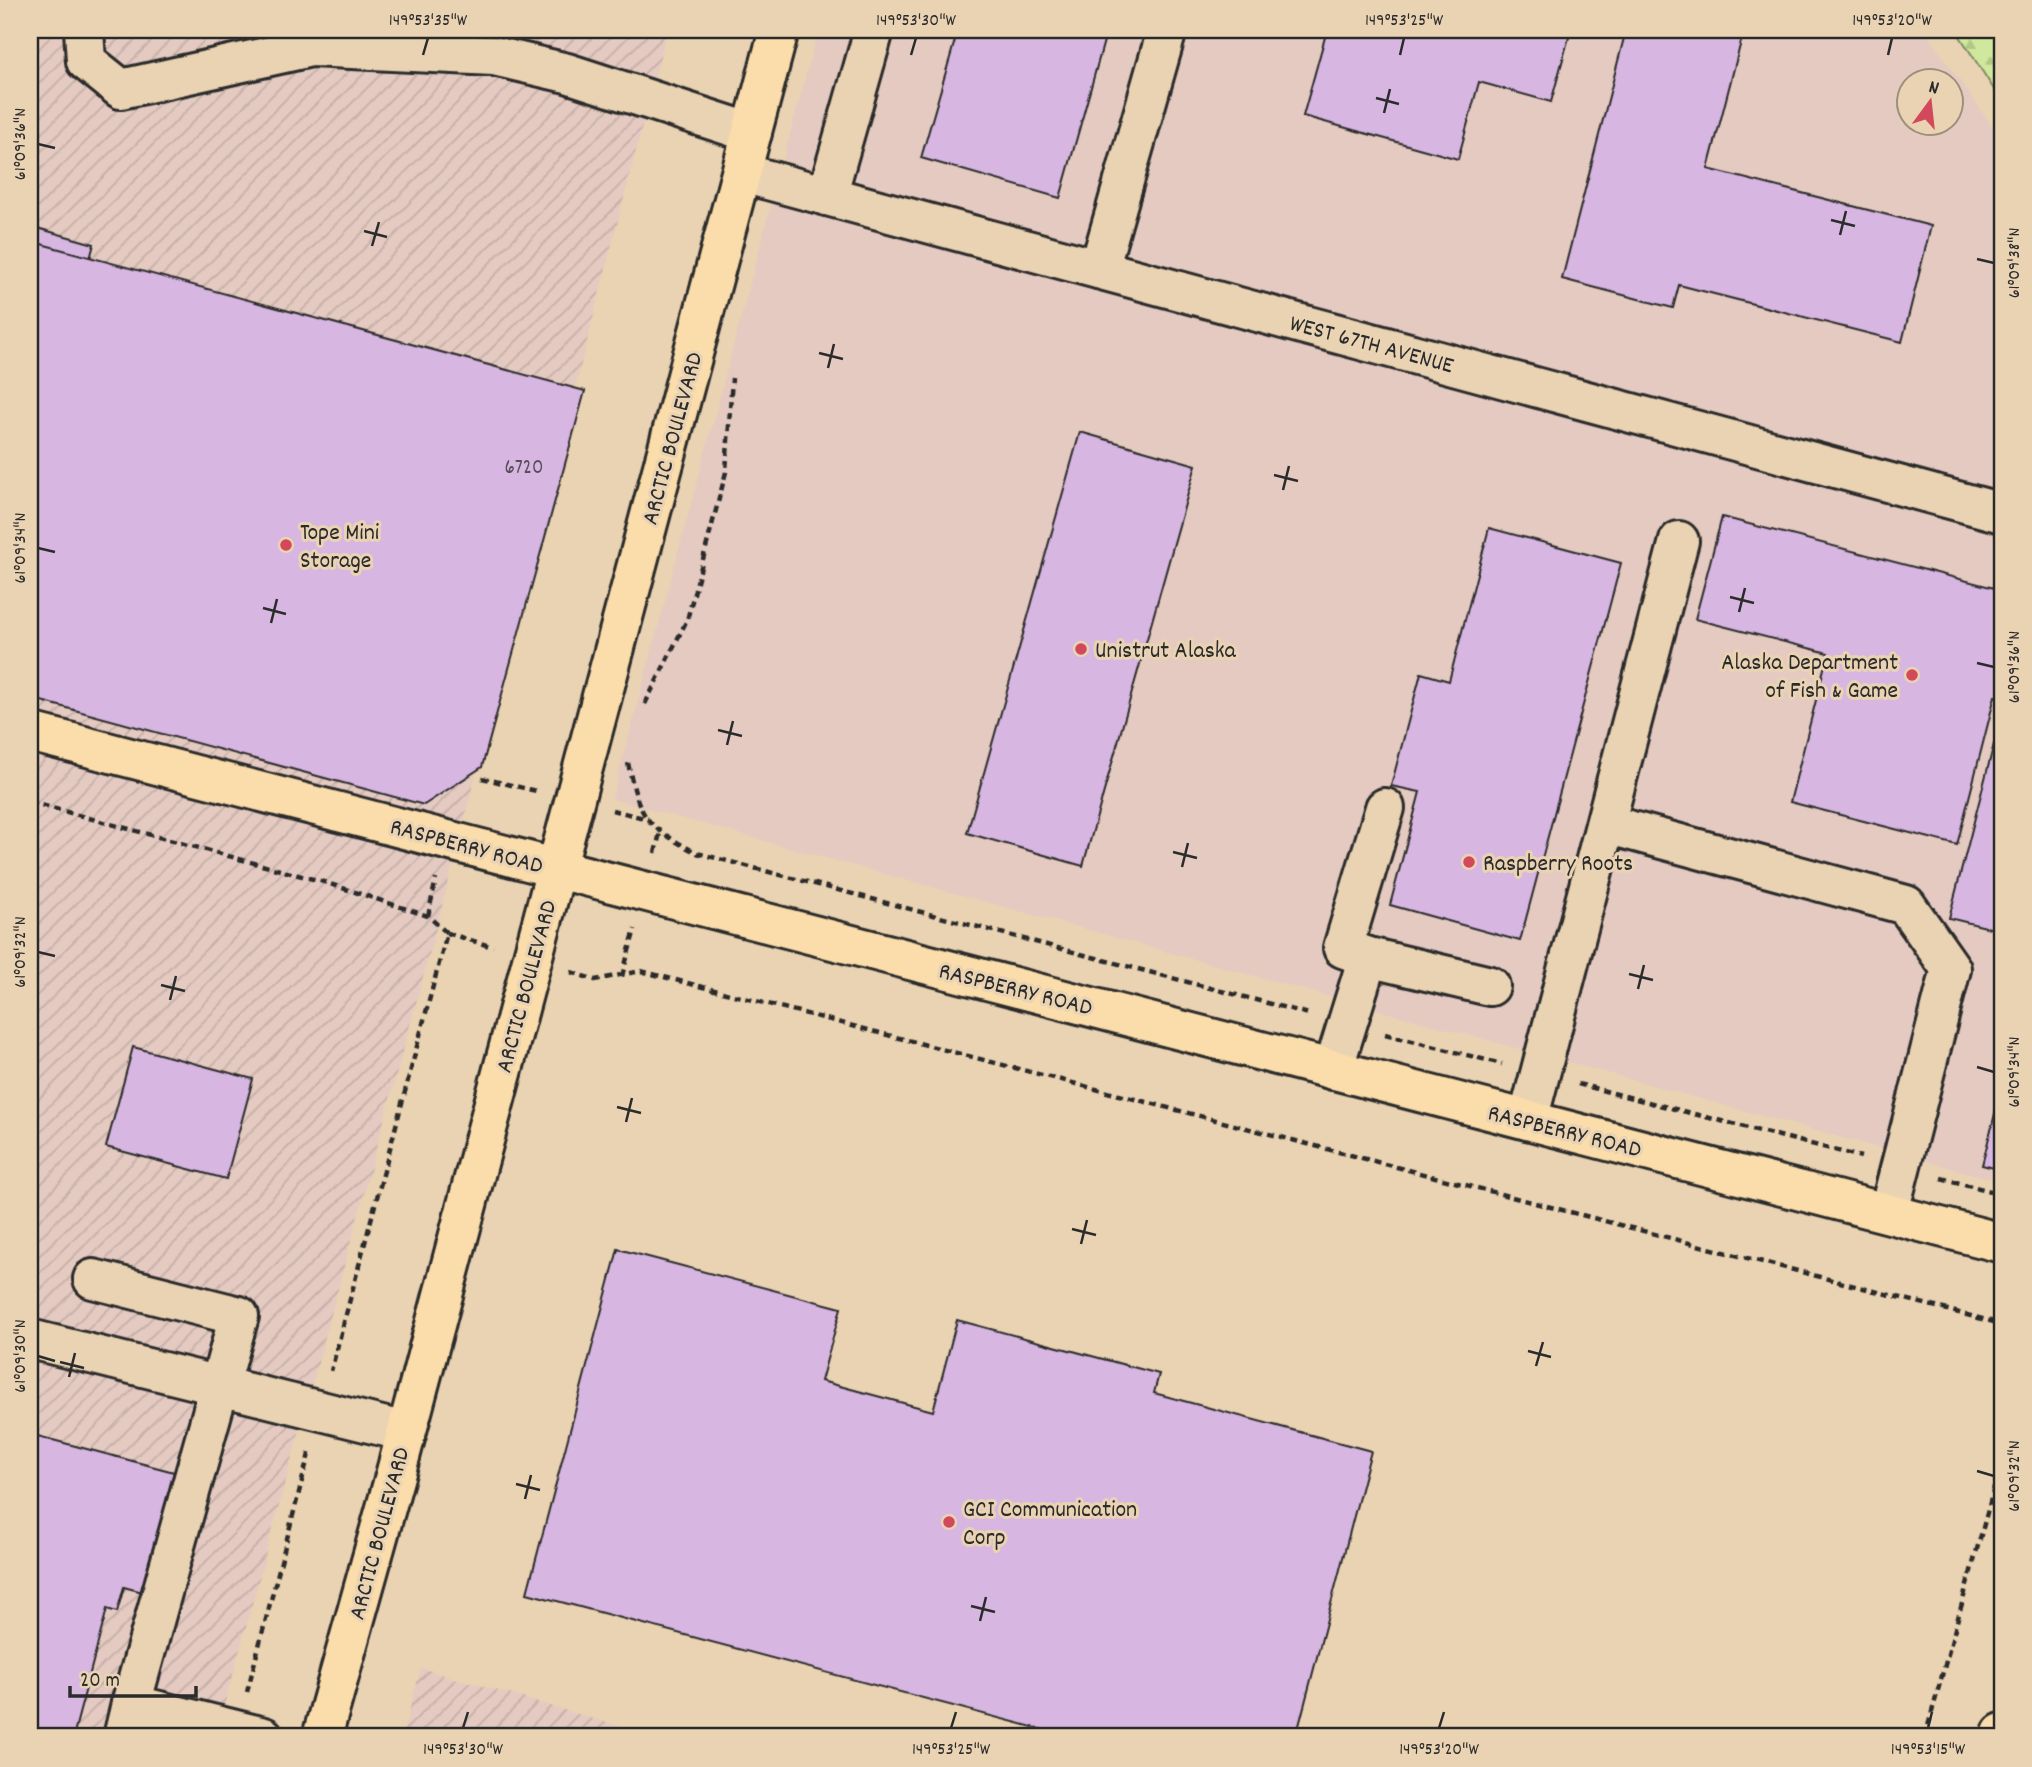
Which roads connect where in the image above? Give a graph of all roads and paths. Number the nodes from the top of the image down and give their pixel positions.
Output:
1 (84, 30) edge
2 (779, 30) edge
3 (874, 30) edge
4 (1167, 30) edge
5 (310, 38) edge
6 (498, 43) edge
7 (752, 133) junction
8 (742, 173) junction
9 (827, 196) junction
10 (1099, 269) junction
11 (733, 368) dead end
12 (2002, 513) edge
13 (1679, 541) dead end
14 (642, 714) dead end
15 (30, 732) edge
16 (628, 761) dead end
17 (30, 802) edge
18 (1385, 808) dead end
19 (1606, 824) junction
20 (556, 869) junction
21 (1368, 957) junction
22 (595, 980) dead end
23 (1490, 986) dead end
24 (1348, 1024) junction
25 (1333, 1070) junction
26 (1541, 1074) junction
27 (1528, 1121) junction
28 (1901, 1167) junction
29 (2002, 1194) edge
30 (1889, 1212) junction
31 (2002, 1243) edge
32 (93, 1279) dead end
33 (2002, 1327) edge
34 (30, 1339) edge
35 (220, 1385) junction
36 (320, 1412) junction
37 (406, 1432) junction
38 (2002, 1459) edge
39 (127, 1721) edge
40 (250, 1734) edge
41 (322, 1737) edge
42 (1926, 1737) edge

1 - 5 street
2 - 7 main road, ARCTIC BOULEVARD
3 - 9 street
4 - 10 street
5 - 6 street
6 - 7 street
7 - 8 main road, ARCTIC BOULEVARD
8 - 9 street, WEST 67TH AVENUE
8 - 20 main road, ARCTIC BOULEVARD
9 - 10 street, WEST 67TH AVENUE
10 - 12 street, WEST 67TH AVENUE
11 - 14 path
13 - 19 street
15 - 20 main road, RASPBERRY ROAD
16 - 24 path
17 - 36 path
18 - 21 street
19 - 26 street
19 - 28 street
20 - 25 main road, RASPBERRY ROAD
20 - 37 main road, ARCTIC BOULEVARD
21 - 23 street
21 - 24 street
22 - 33 path
24 - 25 street
24 - 26 path
25 - 27 main road, RASPBERRY ROAD
26 - 27 street
26 - 28 path
27 - 30 main road, RASPBERRY ROAD
28 - 29 path
28 - 30 street
30 - 31 main road, RASPBERRY ROAD
32 - 35 street
34 - 35 street
35 - 36 street
35 - 39 street
36 - 37 street
36 - 40 path
37 - 41 main road, ARCTIC BOULEVARD
38 - 42 path
39 - 40 street

